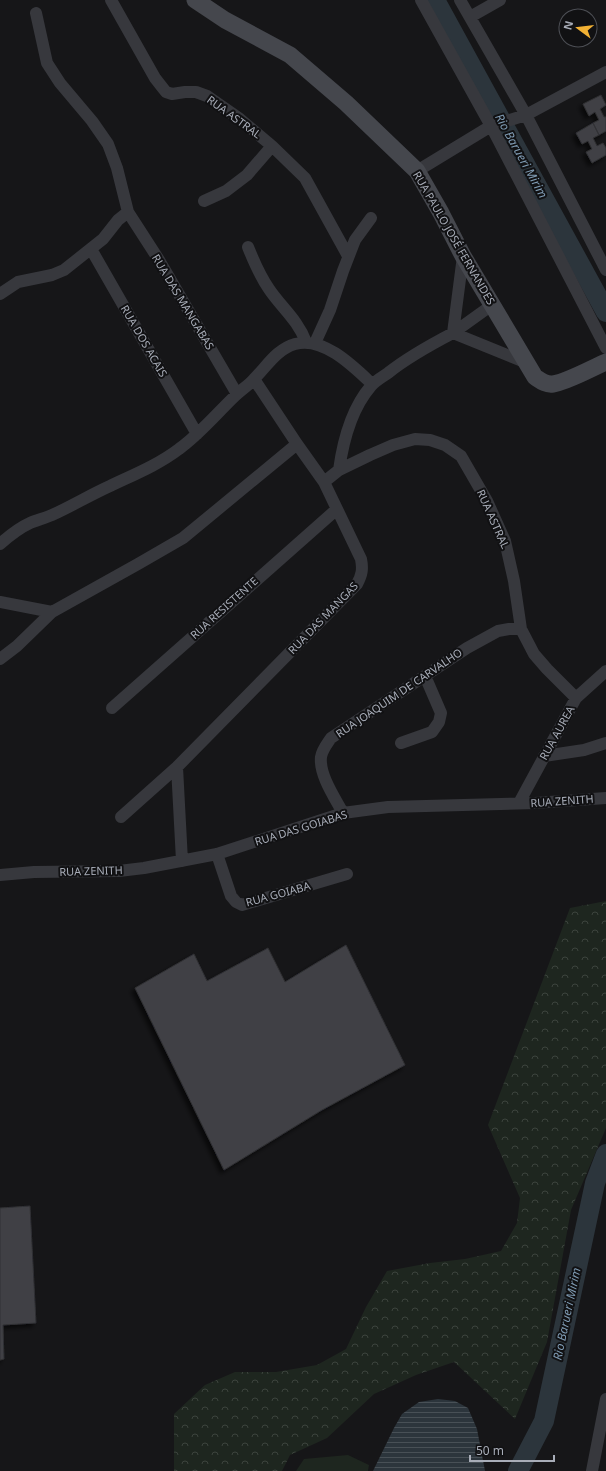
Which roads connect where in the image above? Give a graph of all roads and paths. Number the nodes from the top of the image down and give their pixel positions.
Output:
1 (111, 0) edge
2 (195, 0) edge
3 (421, 0) edge
4 (460, 0) edge
5 (500, 0) edge
6 (36, 13) dead end
7 (470, 18) junction
8 (606, 72) edge
9 (522, 116) junction
10 (495, 125) junction
11 (272, 146) junction
12 (418, 171) junction
13 (204, 201) dead end
14 (128, 212) junction
15 (371, 218) dead end
16 (248, 247) dead end
17 (91, 249) junction
18 (348, 256) junction
19 (463, 256) junction
20 (606, 270) edge
21 (0, 294) edge
22 (492, 305) junction
23 (453, 333) junction
24 (310, 343) junction
25 (606, 348) edge
26 (606, 362) edge
27 (527, 363) junction
28 (254, 379) junction
29 (372, 384) junction
30 (237, 394) junction
31 (197, 434) junction
32 (297, 444) junction
33 (338, 470) junction
34 (324, 482) junction
35 (337, 509) junction
36 (0, 544) edge
37 (0, 602) edge
38 (52, 612) junction
39 (521, 629) junction
40 (0, 660) edge
41 (606, 670) edge
42 (425, 676) junction
43 (576, 698) junction
44 (112, 708) dead end
45 (401, 743) dead end
46 (606, 743) edge
47 (544, 756) junction
48 (177, 767) junction
49 (606, 798) edge
50 (518, 803) junction
51 (343, 813) junction
52 (121, 817) dead end
53 (217, 854) junction
54 (182, 861) junction
55 (347, 874) dead end
56 (0, 875) edge
57 (606, 1398) edge
58 (599, 1432) junction
59 (606, 1446) edge
60 (592, 1471) edge

1 - 11 street, RUA ASTRAL
2 - 12 main road, RUA PAULO JOSÉ FERNANDES
3 - 10 street
4 - 7 street
5 - 7 street
6 - 14 street, RUA DAS MANGABAS
7 - 9 street
8 - 9 street
9 - 10 street
9 - 20 street
10 - 12 street
10 - 25 street
11 - 13 street
11 - 18 street, RUA ASTRAL
12 - 19 main road, RUA PAULO JOSÉ FERNANDES
14 - 17 street
14 - 30 street, RUA DAS MANGABAS
15 - 18 street
16 - 24 street
17 - 21 street
17 - 31 street, RUA DOS ACAIS
18 - 24 street
19 - 22 main road, RUA PAULO JOSÉ FERNANDES
19 - 23 street
22 - 23 street
22 - 27 main road, RUA PAULO JOSÉ FERNANDES
23 - 27 street
23 - 29 street
24 - 28 street
24 - 29 street
26 - 27 main road, RUA PAULO JOSÉ FERNANDES
28 - 30 street
28 - 32 street, RUA DAS MANGAS
29 - 33 street
30 - 31 street
31 - 36 street
32 - 34 street, RUA DAS MANGAS
32 - 38 street
33 - 34 street, RUA ASTRAL
33 - 39 street, RUA ASTRAL
34 - 35 street, RUA DAS MANGAS
35 - 44 street, RUA RESISTENTE
35 - 48 street, RUA DAS MANGAS
37 - 38 street
38 - 40 street
39 - 42 street, RUA JOAQUIM DE CARVALHO
39 - 43 street, RUA ASTRAL
41 - 43 street, RUA AUREA
42 - 45 street
42 - 51 street, RUA JOAQUIM DE CARVALHO
43 - 47 street, RUA AUREA
46 - 47 street
47 - 50 street, RUA AUREA
48 - 52 street, RUA DAS MANGAS
48 - 54 street
49 - 50 street, RUA ZENITH
50 - 51 street, RUA DAS GOIABAS
51 - 53 street, RUA DAS GOIABAS
53 - 54 street, RUA DAS GOIABAS
53 - 55 street, RUA GOIABA
54 - 56 street, RUA ZENITH
57 - 58 street
58 - 59 street
58 - 60 street

